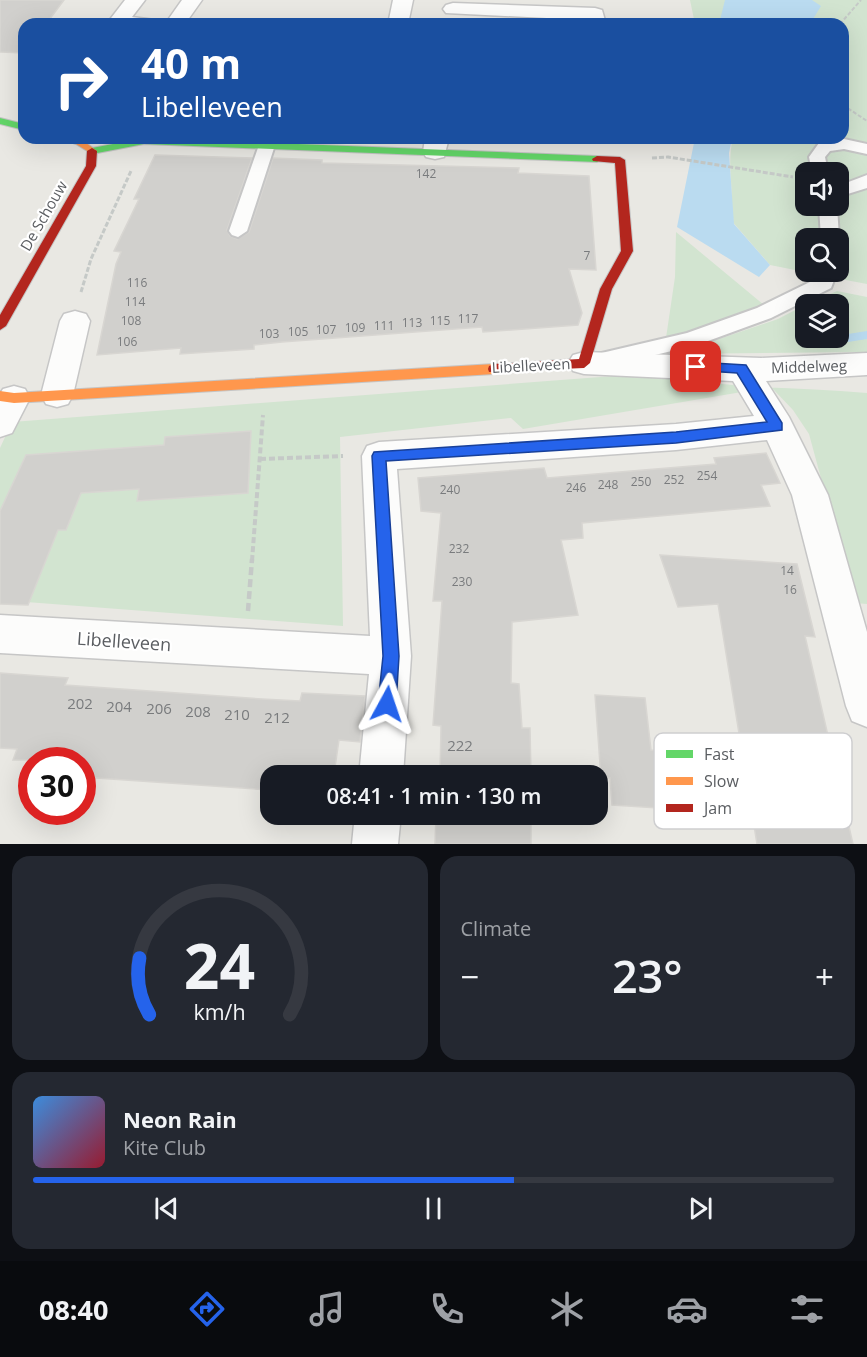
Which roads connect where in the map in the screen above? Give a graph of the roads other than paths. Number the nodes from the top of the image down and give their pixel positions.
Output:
1 (135, 0) edge
2 (192, 0) edge
3 (403, 0) edge
4 (453, 11) edge
5 (121, 18) edge
6 (179, 18) edge
7 (399, 18) edge
8 (595, 18) edge
9 (0, 121) edge
10 (18, 126) edge
11 (82, 144) edge
12 (123, 144) edge
13 (247, 144) edge
14 (267, 145) junction
15 (436, 145) edge
16 (867, 149) edge
17 (92, 151) junction
18 (819, 162) edge
19 (867, 180) edge
20 (849, 189) edge
21 (238, 231) dead end
22 (824, 282) edge
23 (4, 312) edge
24 (75, 321) road end
25 (584, 363) junction
26 (867, 364) edge
27 (741, 368) junction
28 (57, 395) junction
29 (5, 406) edge
30 (777, 426) junction
31 (0, 634) edge
32 (391, 656) junction
33 (867, 706) edge
34 (382, 765) edge
35 (377, 825) edge
36 (375, 844) edge

1 - 5 street
2 - 6 street
3 - 7 street
4 - 8 street
9 - 10 street
11 - 17 street
12 - 17 street, Libelleveen
13 - 14 street, Libelleveen
14 - 15 street, Libelleveen
14 - 21 lane
15 - 25 street, Libelleveen
16 - 18 lane
17 - 23 street, De Schouw
19 - 20 lane
22 - 25 lane
24 - 28 street
25 - 27 street, Middelweg
25 - 28 street, Libelleveen
26 - 27 street, Middelweg
27 - 30 street
28 - 29 street, Libelleveen
30 - 32 street
30 - 33 street
31 - 32 street, Libelleveen
32 - 34 street
35 - 36 street

